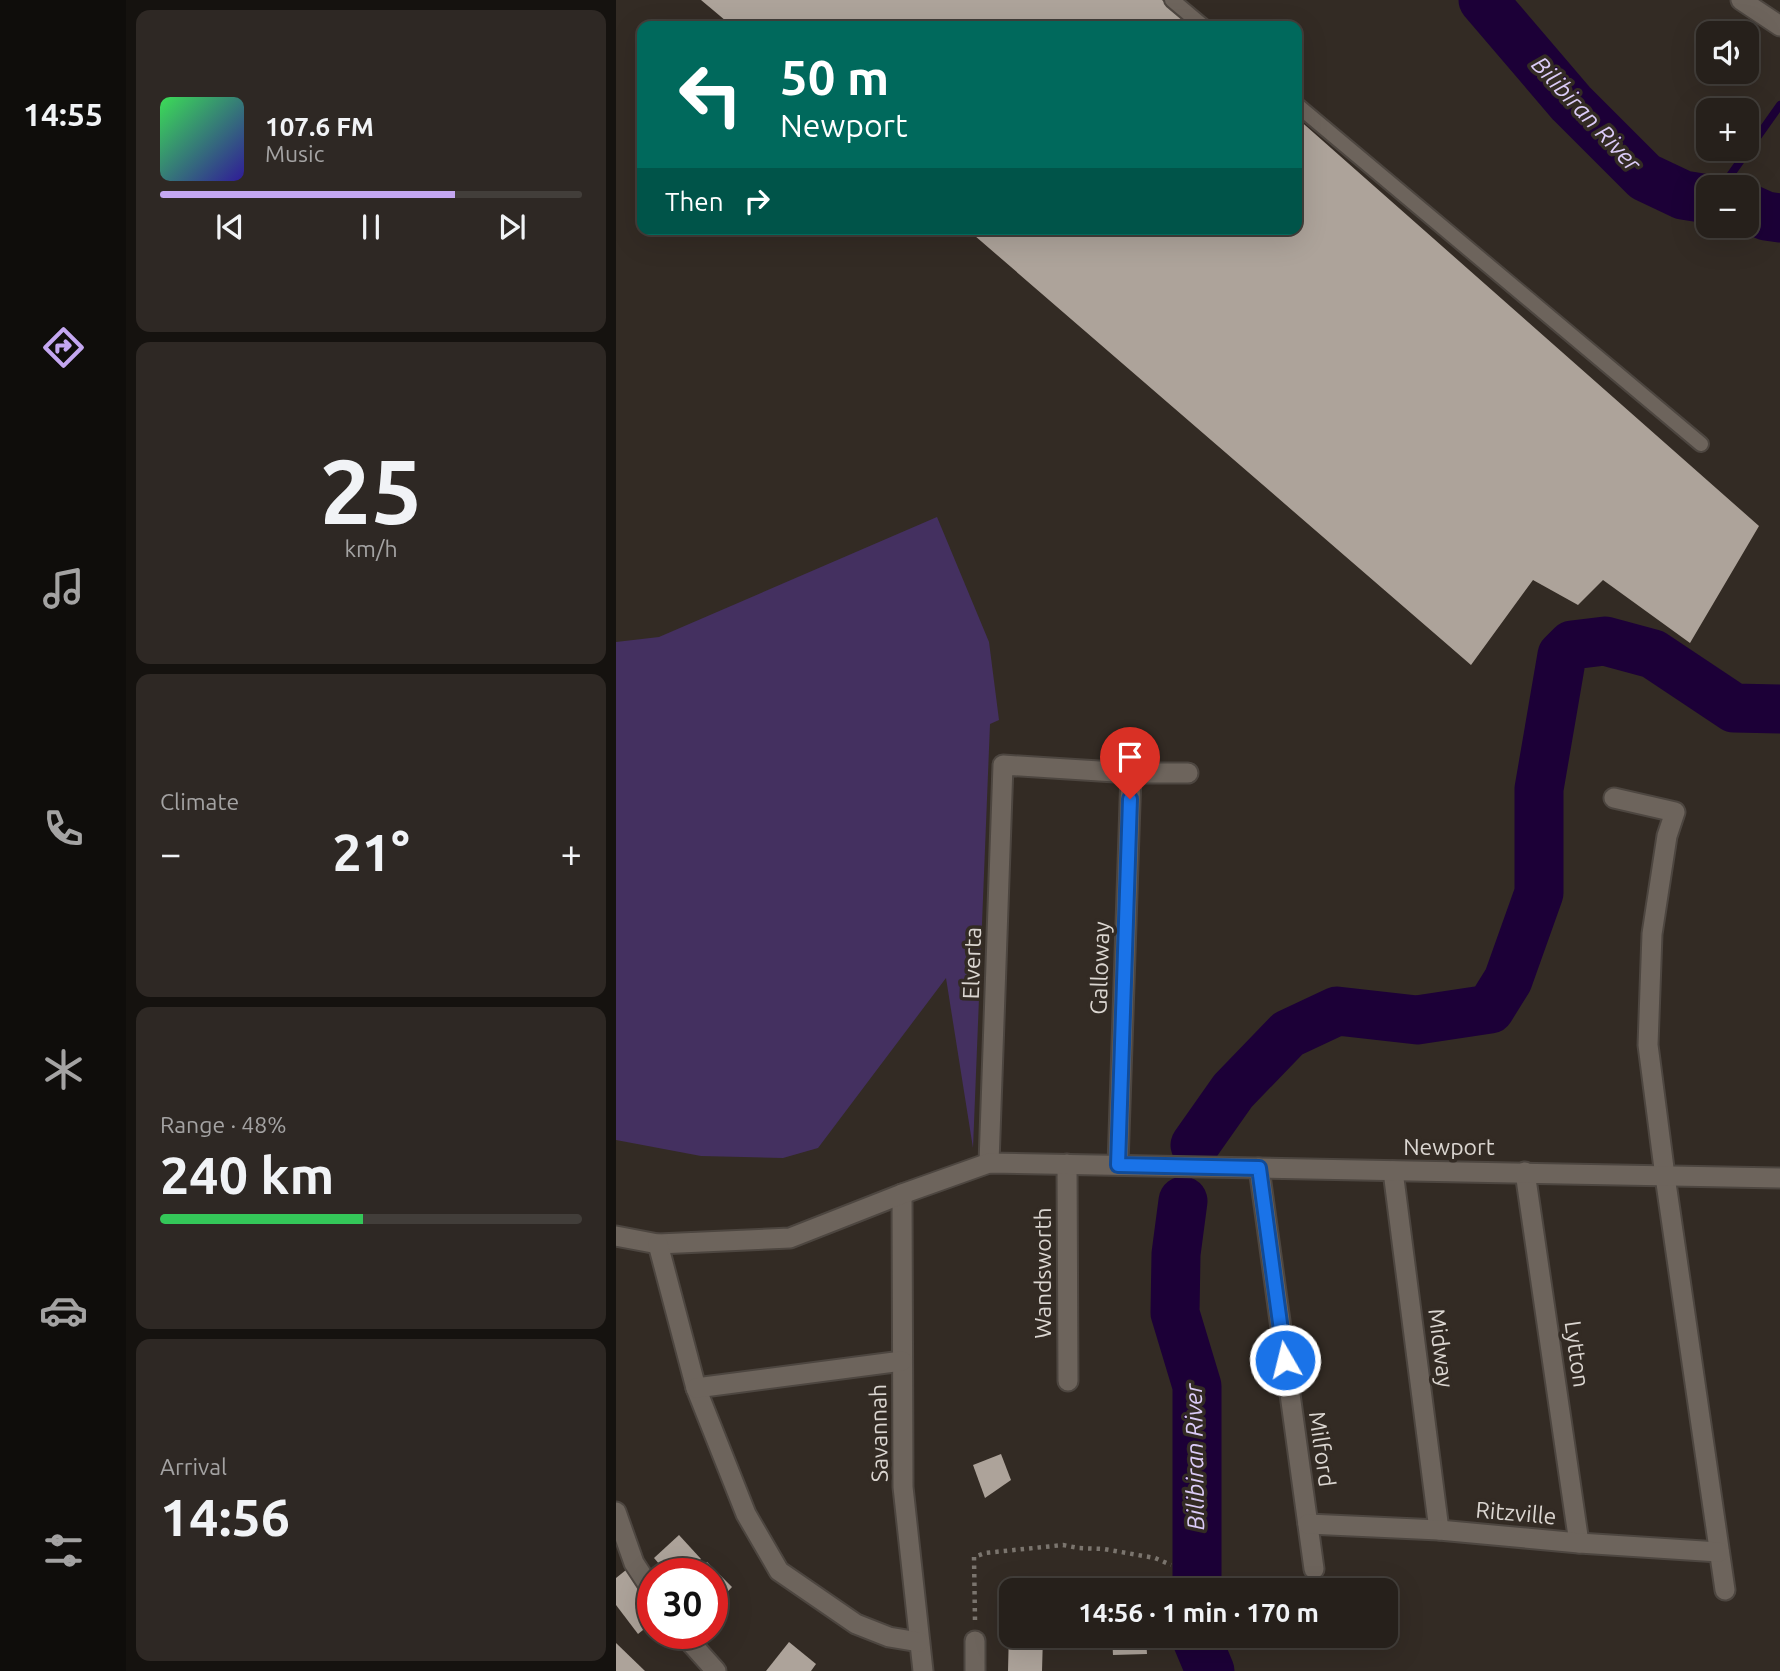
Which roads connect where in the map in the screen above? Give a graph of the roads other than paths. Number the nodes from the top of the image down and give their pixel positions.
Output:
1 (1172, 0) edge
2 (1741, 0) edge
3 (1197, 21) edge
4 (1780, 26) edge
5 (1302, 109) edge
6 (1701, 444) dead end
7 (1130, 773) junction
8 (1188, 773) dead end
9 (1614, 798) dead end
10 (989, 1163) junction
11 (1067, 1164) junction
12 (1118, 1165) junction
13 (1259, 1168) junction
14 (1393, 1171) junction
15 (1525, 1172) junction
16 (1665, 1176) junction
17 (1780, 1178) edge
18 (902, 1194) junction
19 (616, 1236) edge
20 (659, 1244) junction
21 (902, 1361) junction
22 (1068, 1381) dead end
23 (696, 1388) junction
24 (616, 1512) edge
25 (1307, 1524) junction
26 (1440, 1531) junction
27 (1580, 1543) junction
28 (1719, 1552) junction
29 (637, 1568) edge
30 (1314, 1569) dead end
31 (1725, 1590) dead end
32 (919, 1642) junction
33 (975, 1642) road end
34 (696, 1649) edge
35 (716, 1671) edge
36 (923, 1671) edge
37 (975, 1671) edge

1 - 3 lane
2 - 4 street
5 - 6 lane
7 - 8 street
7 - 10 street, Elverta
7 - 12 street, Galloway
9 - 16 street
10 - 11 street, Newport
10 - 18 street
11 - 12 street, Newport
11 - 22 street, Wandsworth
12 - 13 street, Newport
13 - 14 street, Newport
13 - 25 street, Milford
14 - 15 street, Newport
14 - 26 street, Midway
15 - 16 street, Newport
15 - 27 street, Lytton
16 - 17 street, Newport
16 - 28 street
18 - 20 street
18 - 21 street, Savannah
19 - 20 street
20 - 23 street
21 - 23 street
21 - 32 street, Savannah
23 - 32 street
24 - 29 street
25 - 26 street, Ritzville
25 - 30 street, Milford
26 - 27 street, Ritzville
27 - 28 street, Ritzville
28 - 31 street
32 - 36 street, Savannah
33 - 37 street
34 - 35 street

